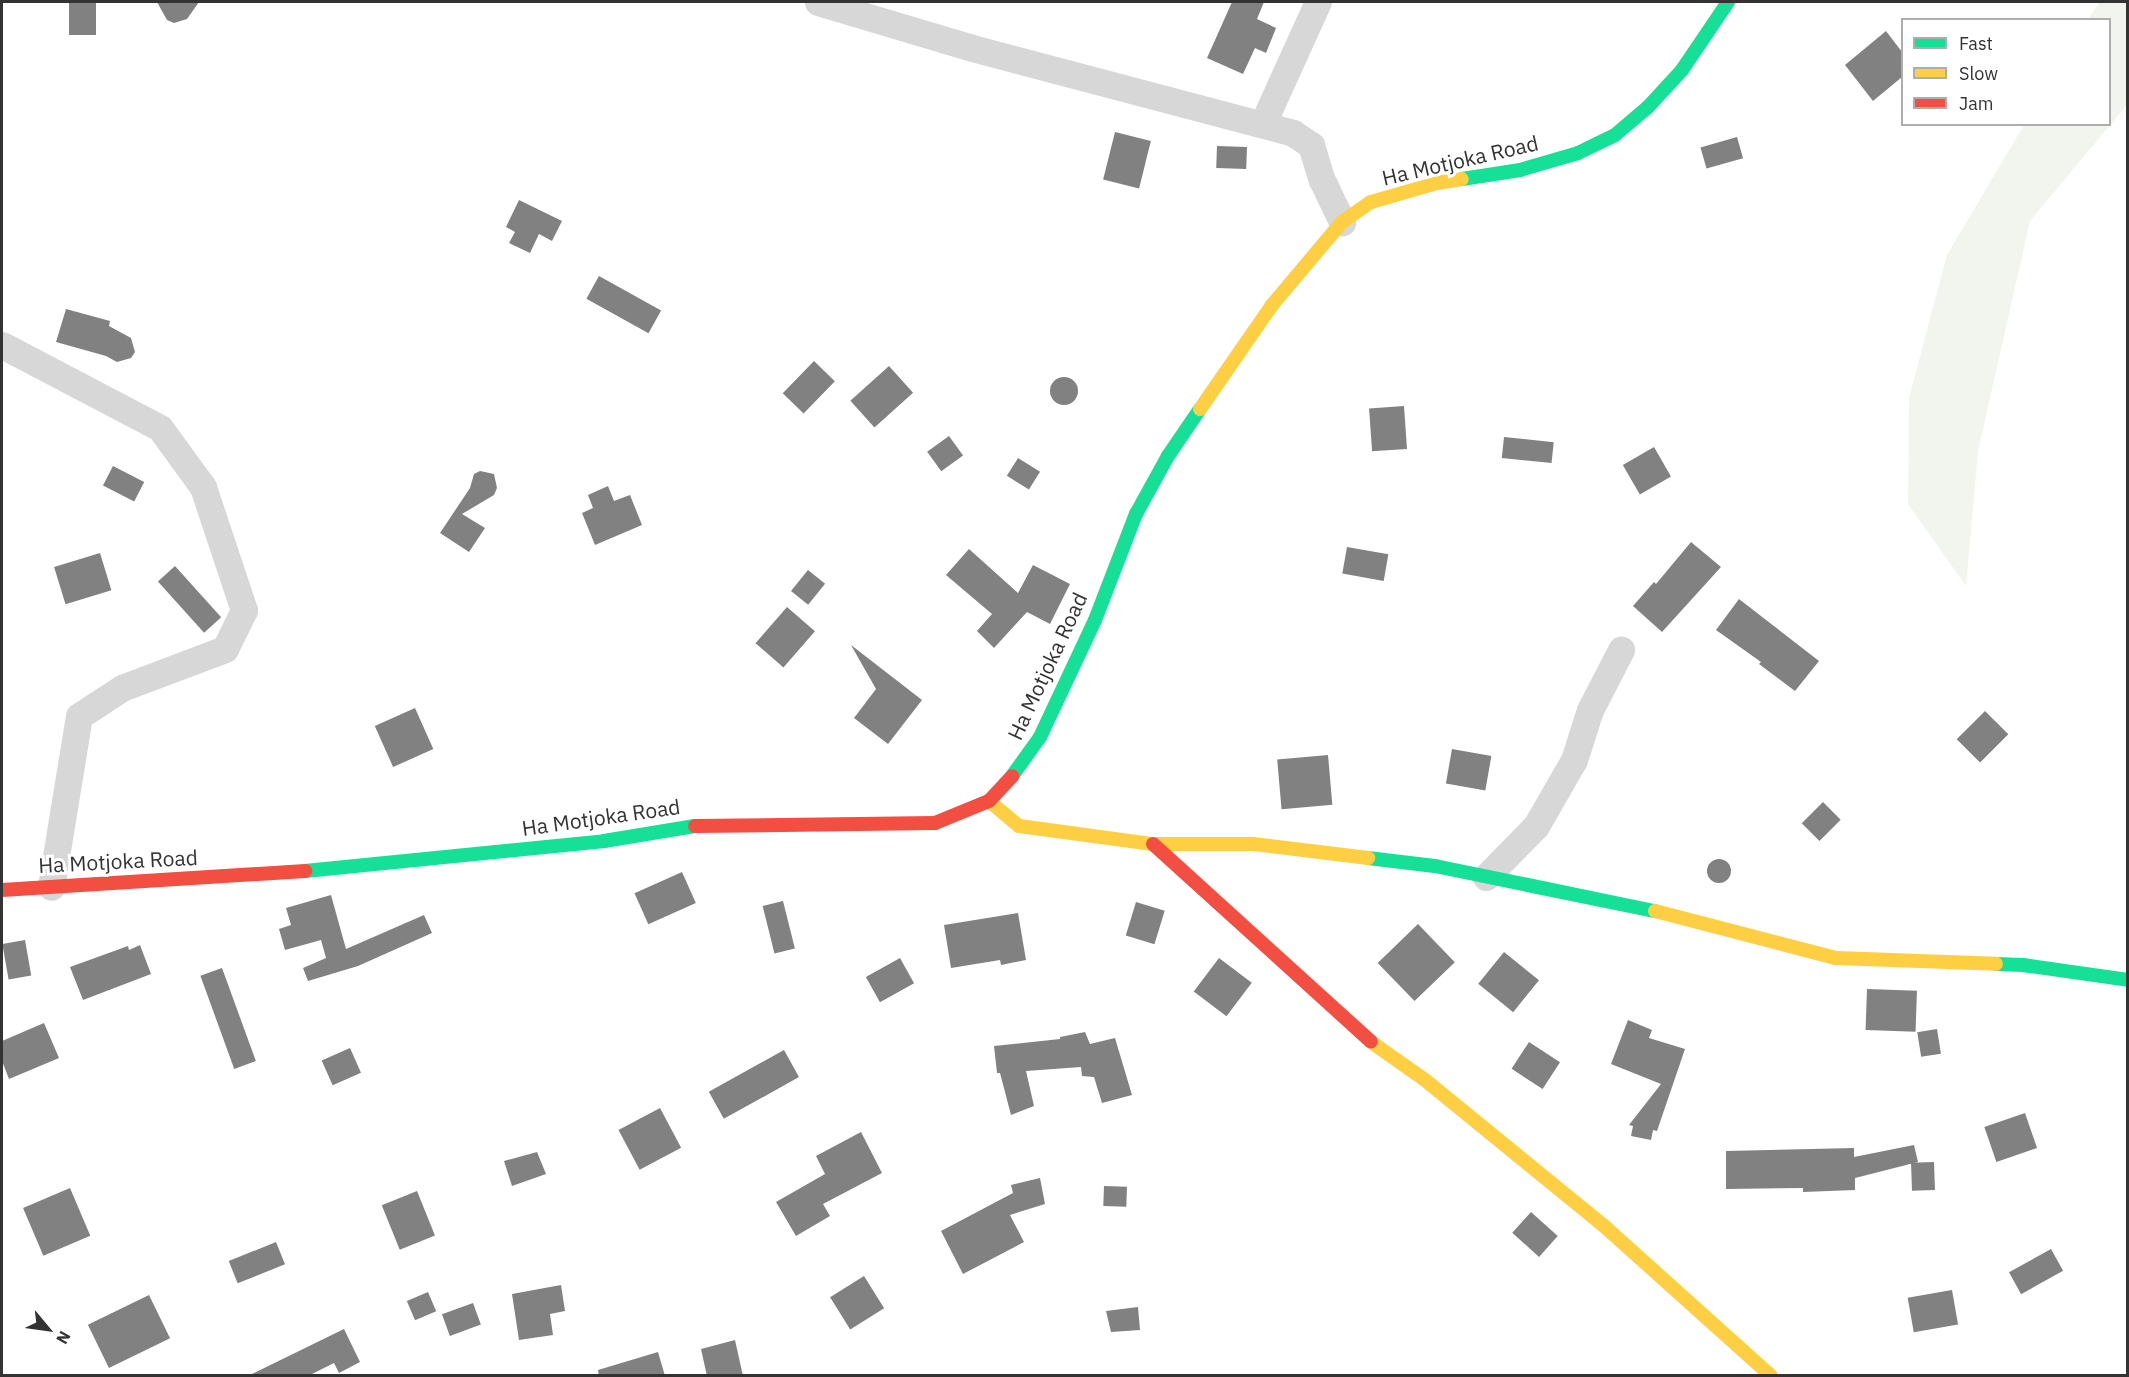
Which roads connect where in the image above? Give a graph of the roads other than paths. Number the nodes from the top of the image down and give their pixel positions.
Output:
1 (818, 2) edge
2 (1318, 2) edge
3 (1728, 2) edge
4 (1263, 123) junction
5 (1342, 222) junction
6 (2, 345) edge
7 (1621, 650) dead end
8 (989, 801) junction
9 (1153, 844) junction
10 (1486, 877) junction
11 (51, 886) junction
12 (2, 890) edge
13 (2127, 980) edge
14 (1771, 1376) edge

1 - 4 street
2 - 4 street
3 - 5 street, Ha Motjoka Road
4 - 5 street
5 - 8 street, Ha Motjoka Road
6 - 11 street
7 - 10 street
8 - 9 street
8 - 11 street, Ha Motjoka Road
9 - 10 street
9 - 14 street
10 - 13 street
11 - 12 street, Ha Motjoka Road

